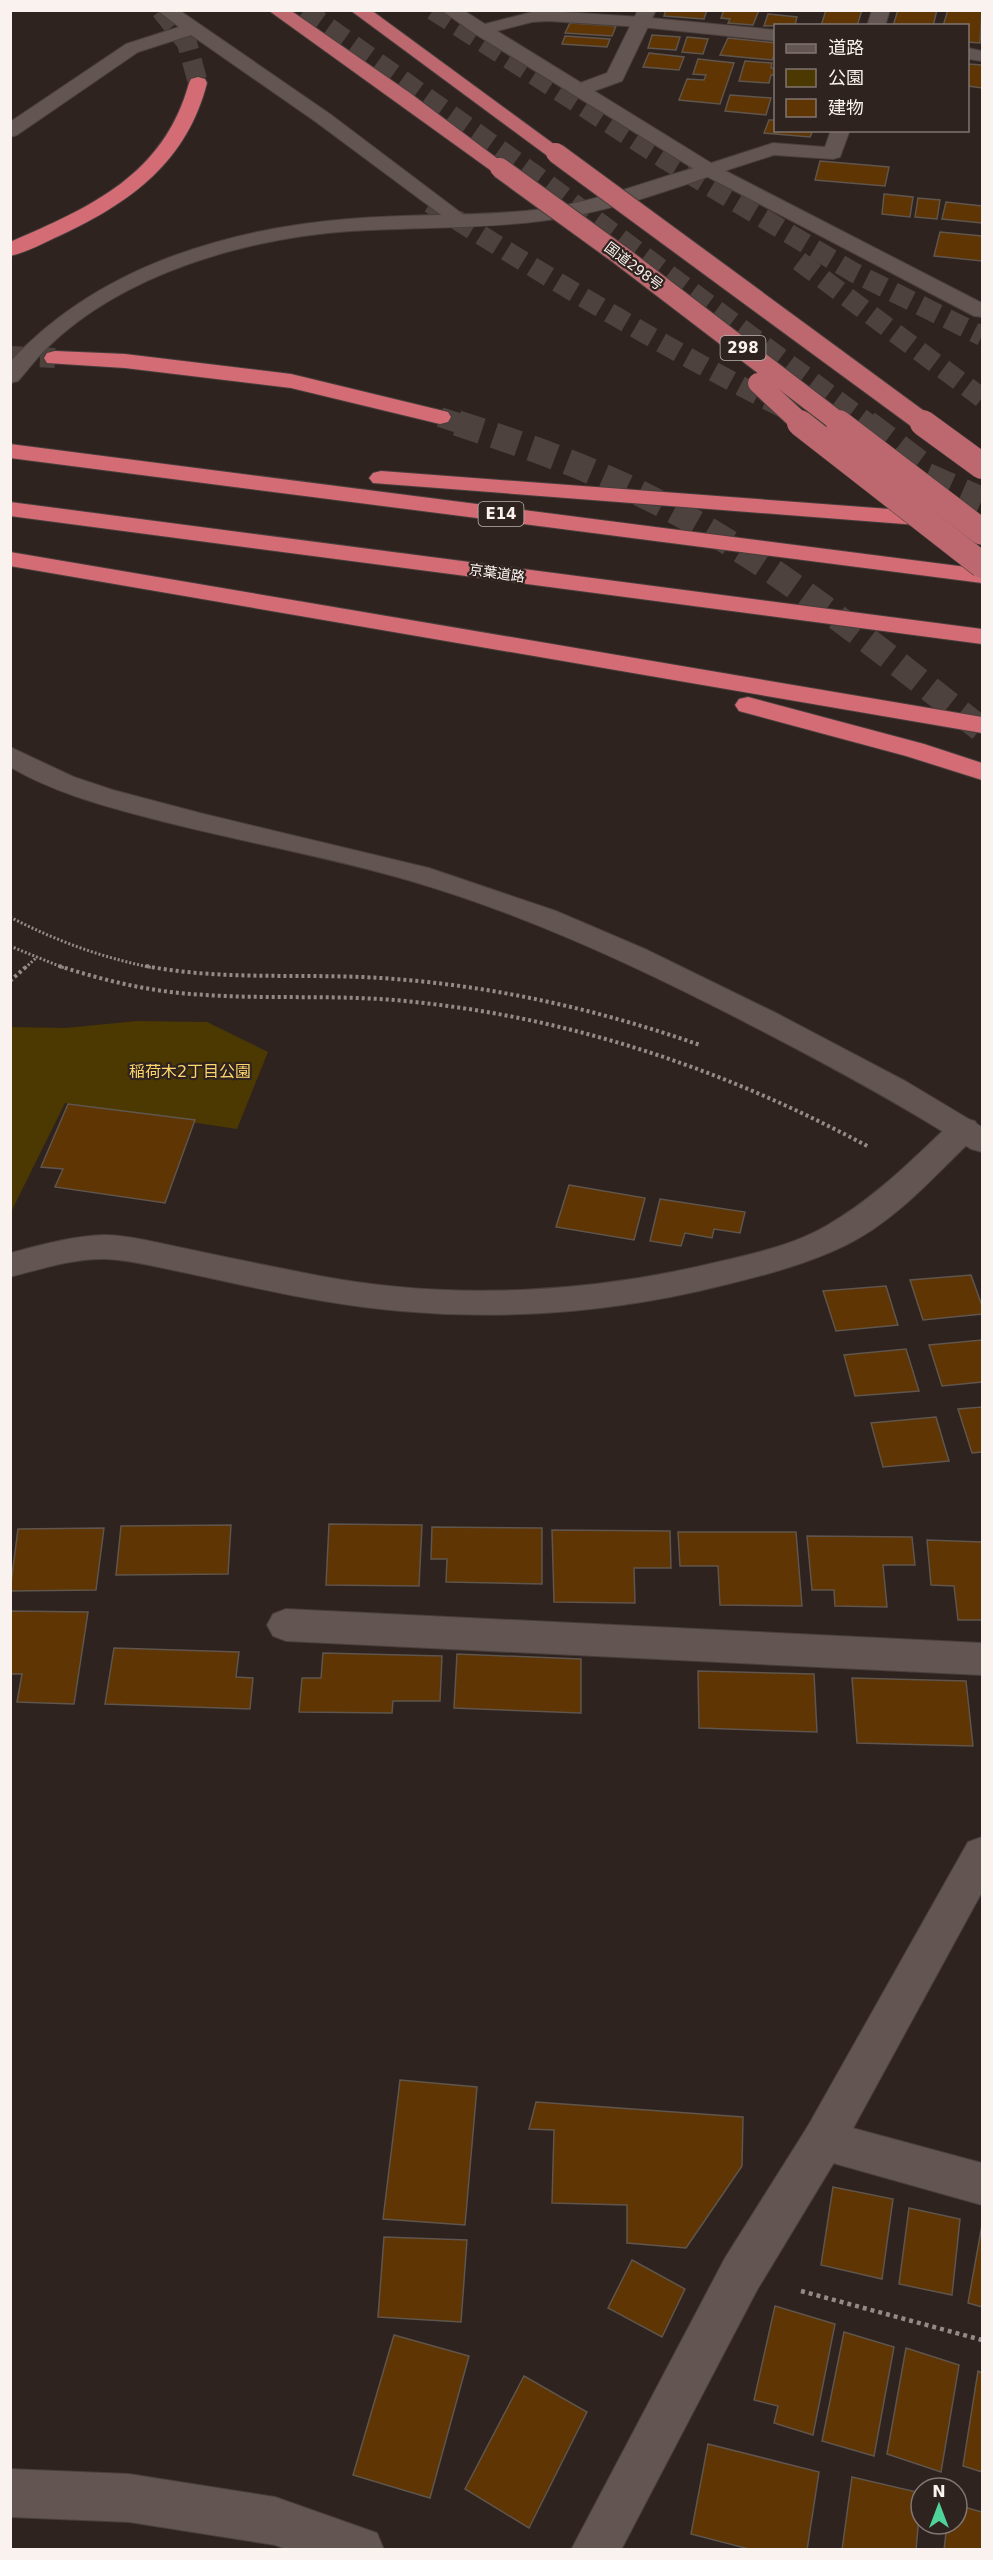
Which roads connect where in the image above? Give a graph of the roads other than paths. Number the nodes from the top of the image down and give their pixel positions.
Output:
1 (166, 10) edge
2 (277, 10) edge
3 (359, 10) edge
4 (450, 10) edge
5 (644, 16) edge
6 (193, 29) junction
7 (481, 30) junction
8 (774, 36) edge
9 (198, 84) tunnel mouth
10 (579, 90) junction
11 (10, 131) edge
12 (840, 132) edge
13 (709, 171) junction
14 (463, 222) junction
15 (10, 250) edge
16 (620, 255) junction
17 (982, 311) edge
18 (55, 358) tunnel mouth
19 (10, 376) edge
20 (875, 387) junction
21 (440, 417) tunnel mouth
22 (982, 450) edge
23 (15, 451) edge
24 (982, 466) edge
25 (10, 509) edge
26 (982, 523) edge
27 (982, 532) edge
28 (10, 559) edge
29 (982, 564) edge
30 (982, 576) edge
31 (780, 610) junction
32 (387, 625) junction
33 (982, 637) edge
34 (982, 647) edge
35 (982, 725) edge
36 (10, 755) edge
37 (982, 772) edge
38 (973, 1135) edge
39 (10, 1264) edge
40 (286, 1625) dead end
41 (982, 1659) edge
42 (982, 1856) edge
43 (823, 2141) junction
44 (982, 2184) edge
45 (10, 2493) edge
46 (360, 2550) edge
47 (595, 2550) edge

1 - 6 street
2 - 16 highway, 国道298号 / 298, bridge
3 - 20 highway, 298, bridge
4 - 7 street
5 - 7 street
5 - 8 street
5 - 10 street
6 - 11 street
6 - 14 street
7 - 10 street
9 - 15 highway
10 - 13 street
12 - 13 street
13 - 14 street
13 - 17 street
14 - 19 street
16 - 27 highway, 国道298号 / 298, bridge
16 - 29 highway, 298, bridge
18 - 21 highway
20 - 22 highway, 298, bridge
20 - 24 highway, 298, bridge
23 - 26 highway
23 - 30 highway, E14
25 - 31 highway, 京葉道路
28 - 32 highway
31 - 33 highway, 京葉道路
31 - 34 highway
32 - 35 highway
32 - 37 highway
36 - 38 street
38 - 39 street
40 - 41 street
42 - 43 street
43 - 44 street
43 - 47 street
45 - 46 street

